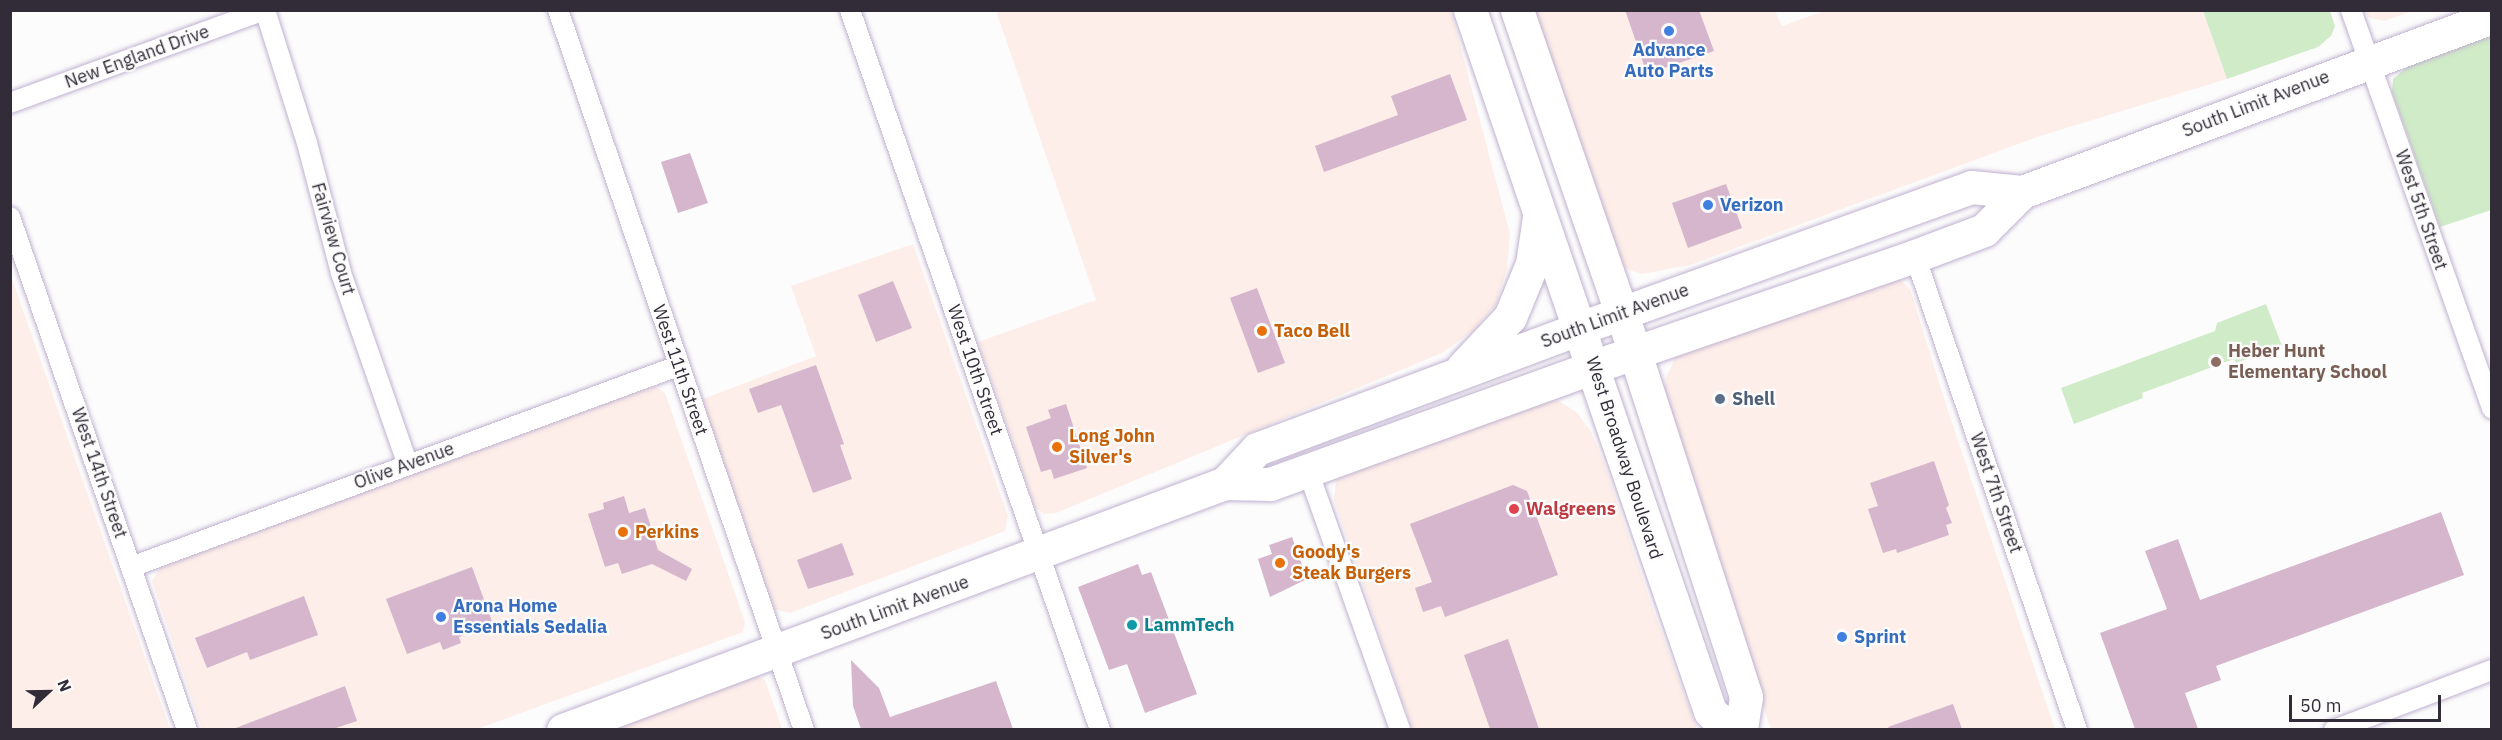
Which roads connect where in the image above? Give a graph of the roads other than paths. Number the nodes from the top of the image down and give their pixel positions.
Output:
1 (265, 10) edge
2 (558, 10) edge
3 (850, 10) edge
4 (1470, 10) edge
5 (1517, 10) edge
6 (2351, 10) edge
7 (2492, 17) edge
8 (2369, 62) junction
9 (10, 103) edge
10 (2022, 192) junction
11 (1540, 212) junction
12 (10, 217) edge
13 (1916, 256) junction
14 (1621, 313) junction
15 (1580, 328) junction
16 (1635, 352) junction
17 (678, 366) junction
18 (1594, 367) junction
19 (1455, 374) junction
20 (2492, 409) edge
21 (408, 465) junction
22 (1308, 471) junction
23 (1225, 483) junction
24 (1039, 554) junction
25 (131, 567) junction
26 (777, 651) junction
27 (2492, 670) edge
28 (187, 729) edge
29 (563, 729) edge
30 (804, 729) edge
31 (1100, 729) edge
32 (1400, 729) edge
33 (1729, 729) edge
34 (1741, 729) edge
35 (2077, 729) edge
36 (2334, 729) edge

1 - 9 street, New England Drive
1 - 21 street, Fairview Court
2 - 17 street, West 11th Street
3 - 24 street, West 10th Street
4 - 11 highway, West Broadway Boulevard
5 - 14 highway
6 - 8 street, West 5th Street
7 - 8 highway, South Limit Avenue
8 - 10 highway, South Limit Avenue
8 - 20 street, West 5th Street
10 - 13 highway, South Limit Avenue
10 - 14 highway, South Limit Avenue
11 - 15 highway, West Broadway Boulevard
11 - 19 highway
12 - 25 street, West 14th Street
13 - 16 highway, South Limit Avenue
13 - 35 street, West 7th Street
14 - 15 highway, South Limit Avenue
14 - 16 highway
15 - 18 highway, West Broadway Boulevard
15 - 19 highway, South Limit Avenue
16 - 18 highway, South Limit Avenue
16 - 34 highway
17 - 21 street, Olive Avenue
17 - 26 street, West 11th Street
18 - 22 highway, South Limit Avenue
18 - 33 highway, West Broadway Boulevard
19 - 23 highway, South Limit Avenue
21 - 25 street, Olive Avenue
22 - 23 highway, South Limit Avenue
22 - 32 street
23 - 24 highway, South Limit Avenue
24 - 26 highway, South Limit Avenue
24 - 31 street, West 10th Street
25 - 28 street, West 14th Street
26 - 29 highway, South Limit Avenue
26 - 30 street, West 11th Street
27 - 36 street

